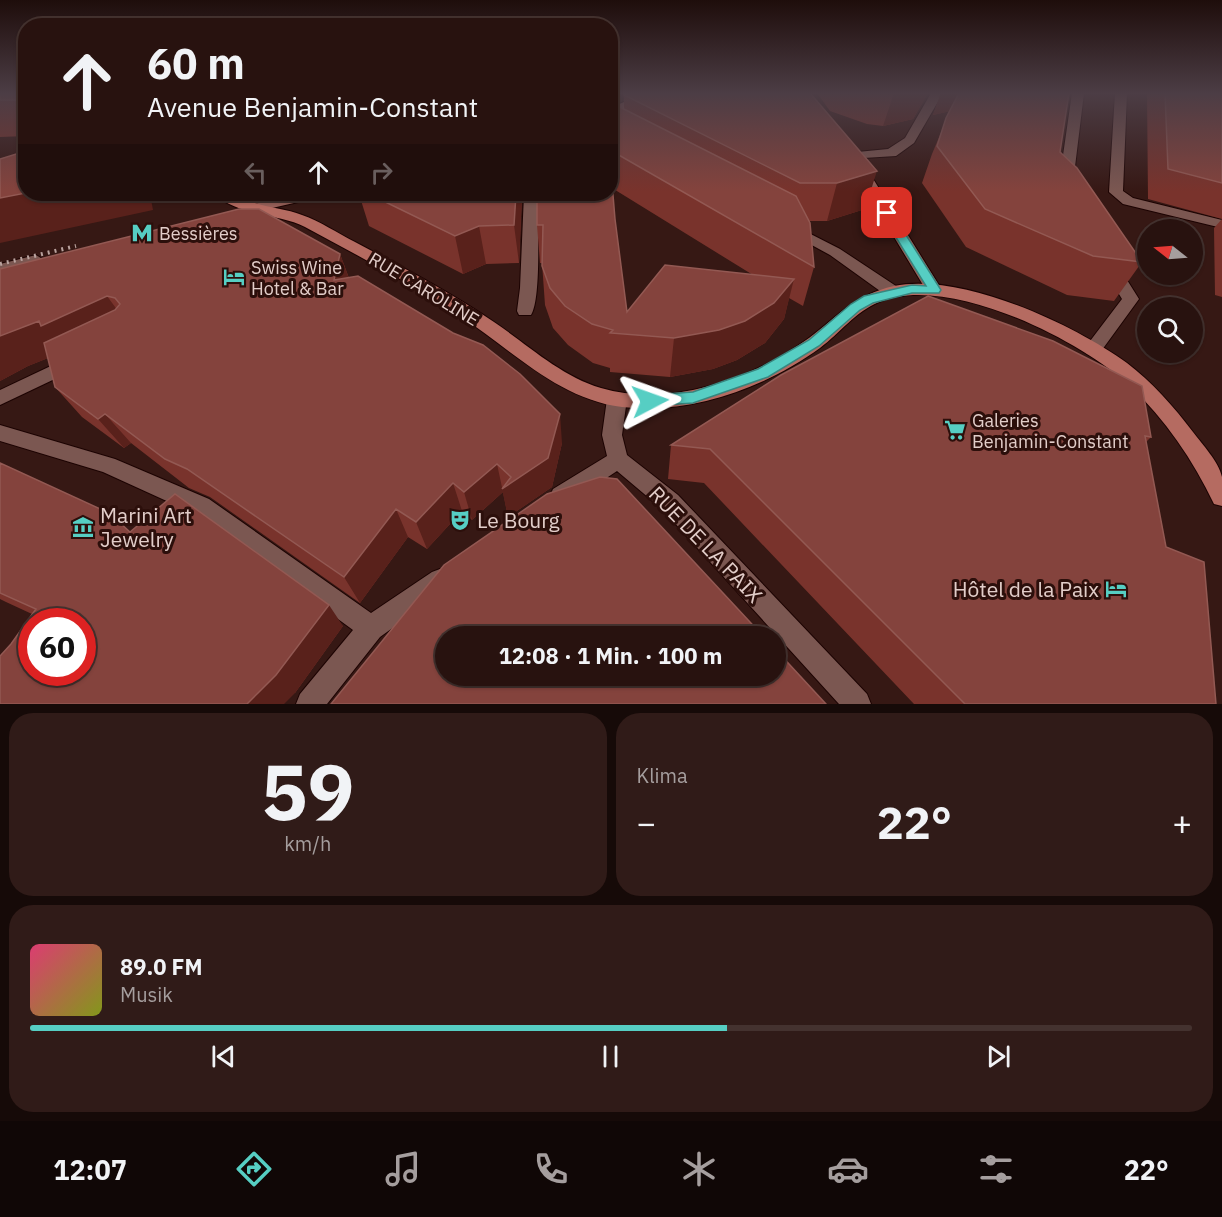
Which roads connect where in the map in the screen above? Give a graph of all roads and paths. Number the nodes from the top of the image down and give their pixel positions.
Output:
1 (918, 126) edge
2 (1073, 126) edge
3 (1119, 126) edge
4 (1071, 200) edge
5 (239, 201) edge
6 (285, 201) edge
7 (531, 201) edge
8 (259, 207) junction
9 (226, 215) edge
10 (776, 219) edge
11 (1222, 224) edge
12 (1102, 254) edge
13 (55, 256) edge
14 (0, 269) edge
15 (934, 290) junction
16 (893, 292) junction
17 (525, 311) dead end
18 (1092, 349) junction
19 (90, 354) edge
20 (0, 398) edge
21 (616, 399) junction
22 (0, 433) edge
23 (618, 460) junction
24 (1222, 497) edge
25 (542, 509) edge
26 (457, 568) edge
27 (371, 628) junction
28 (310, 704) edge
29 (857, 704) edge

1 - 15 street
2 - 4 street
3 - 11 street
5 - 8 main road, RUE CAROLINE
6 - 8 street
7 - 17 street
8 - 9 street
8 - 21 main road, RUE CAROLINE
10 - 16 street
12 - 18 street
13 - 14 street
15 - 16 main road, RUE CAROLINE
15 - 18 main road, RUE CAROLINE
16 - 21 main road, RUE CAROLINE
18 - 24 main road, RUE CAROLINE
19 - 20 street
21 - 23 street
22 - 27 street
23 - 25 street
23 - 29 street, RUE DE LA PAIX
26 - 27 street
27 - 28 street

